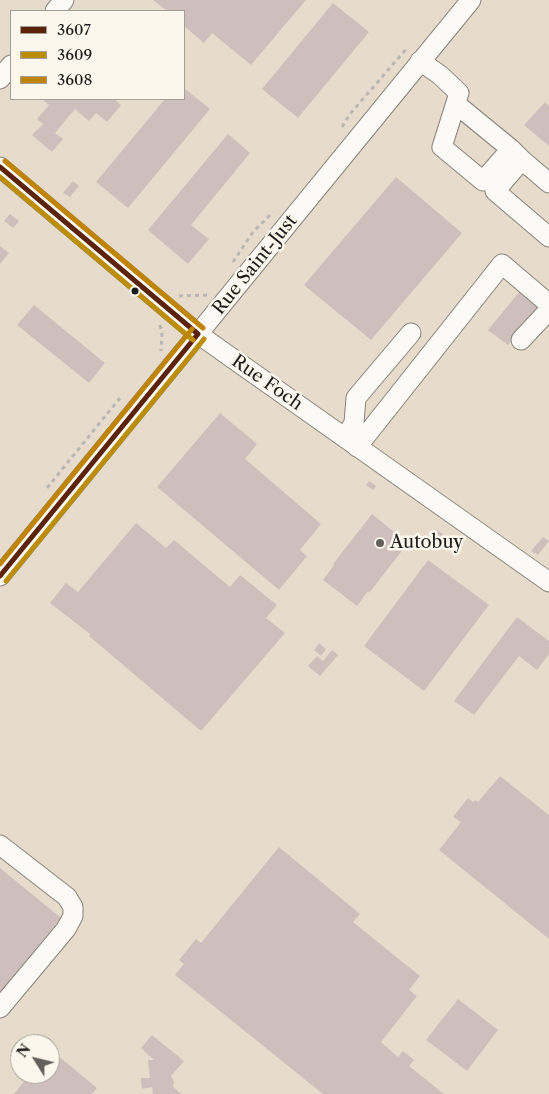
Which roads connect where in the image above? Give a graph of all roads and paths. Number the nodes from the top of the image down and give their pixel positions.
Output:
1 (64, 0) edge
2 (471, 0) edge
3 (56, 10) edge
4 (410, 45) dead end
5 (420, 61) junction
6 (10, 66) edge
7 (0, 79) edge
8 (456, 104) junction
9 (340, 132) dead end
10 (516, 155) junction
11 (0, 167) edge
12 (549, 183) edge
13 (278, 208) dead end
14 (549, 237) edge
15 (231, 267) dead end
16 (212, 292) dead end
17 (549, 304) edge
18 (163, 305) junction
19 (549, 310) edge
20 (411, 333) dead end
21 (198, 334) junction
22 (521, 340) dead end
23 (160, 357) dead end
24 (125, 393) dead end
25 (351, 442) junction
26 (43, 494) dead end
27 (0, 576) edge
28 (549, 582) edge
29 (0, 845) edge
30 (0, 1008) edge

1 - 3 street
2 - 5 street, Rue Saint-Just
4 - 9 path
5 - 8 street
5 - 21 street, Rue Saint-Just
6 - 7 street
8 - 10 street
8 - 10 street
10 - 12 street
10 - 14 street
11 - 18 street, Rue Foch
13 - 15 path
16 - 18 path
17 - 25 street
18 - 21 street, Rue Foch
18 - 23 path
19 - 22 street
20 - 25 street
21 - 25 street, Rue Foch
21 - 27 street, Rue Saint-Just
24 - 26 path
25 - 28 street, Rue Foch
29 - 30 street

